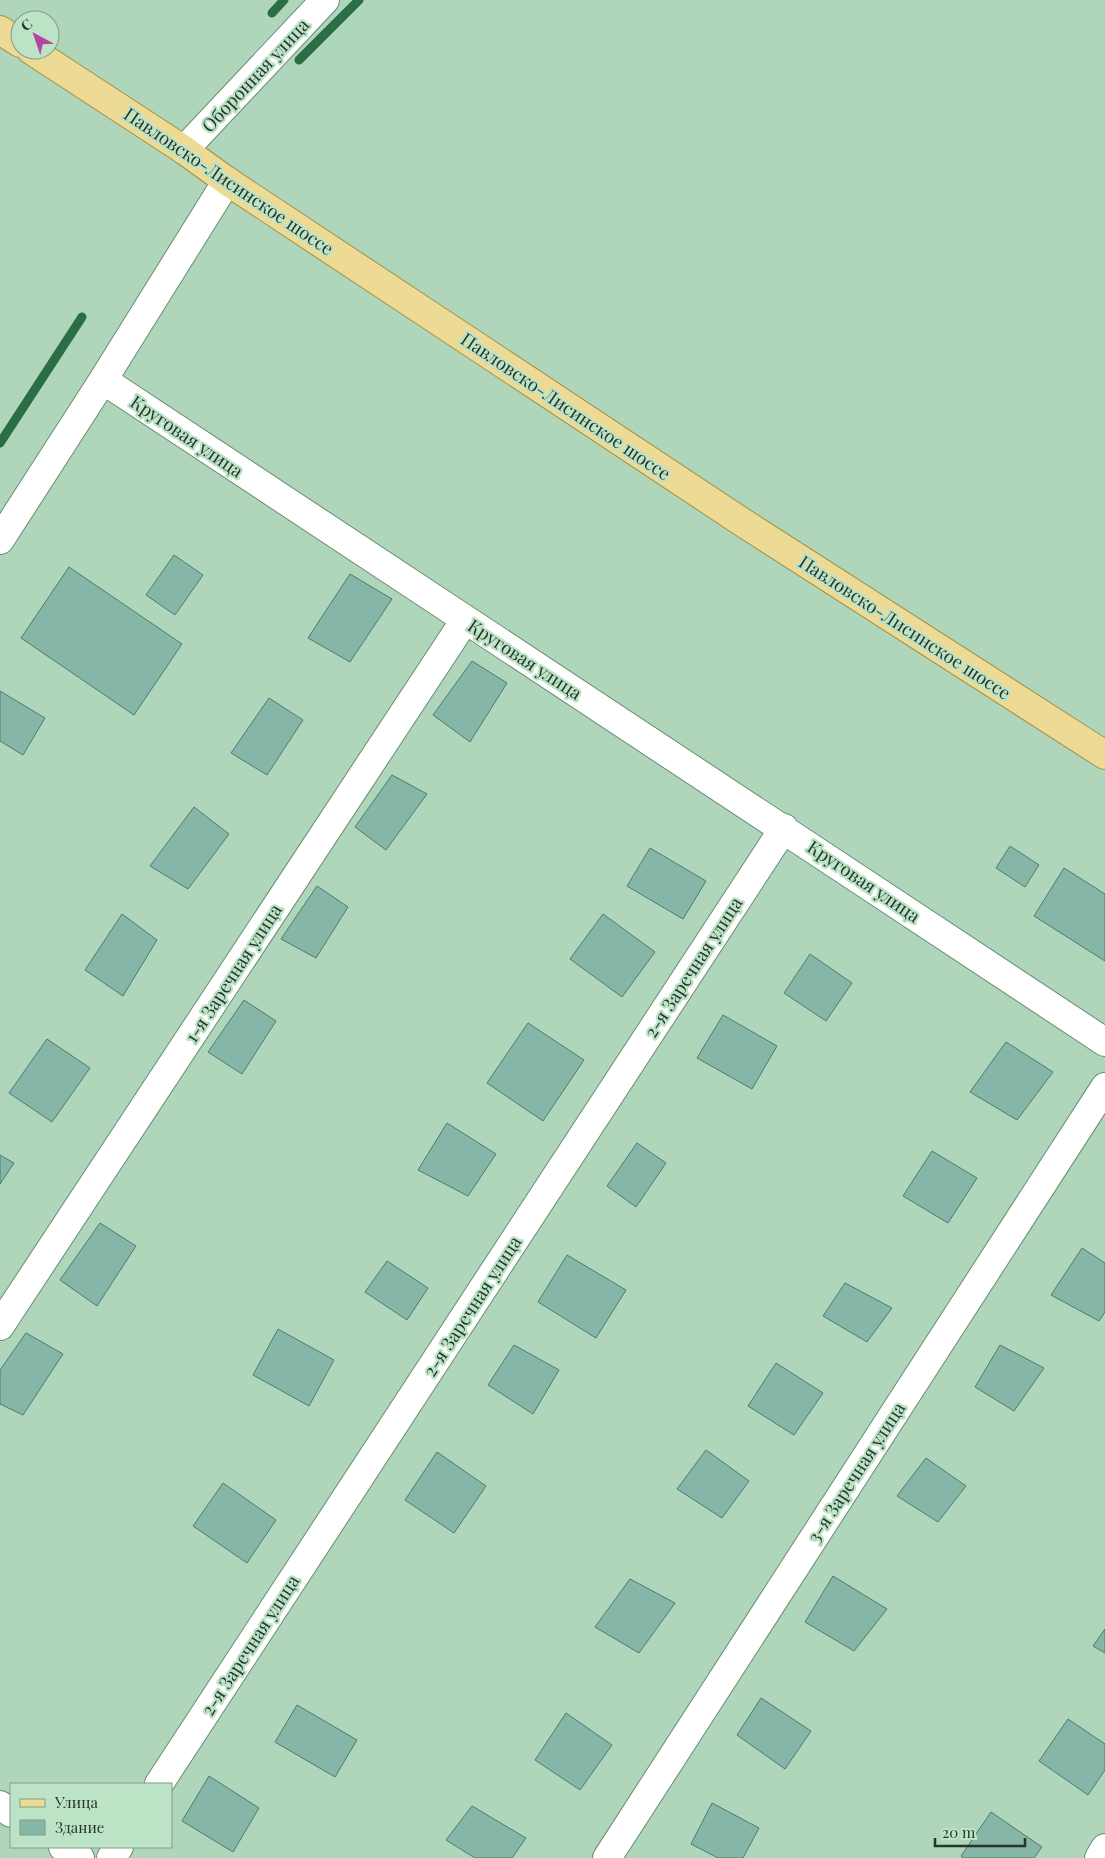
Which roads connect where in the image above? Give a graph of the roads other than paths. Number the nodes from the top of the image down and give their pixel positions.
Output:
1 (326, 0) edge
2 (46, 60) edge
3 (184, 150) junction
4 (227, 181) junction
5 (103, 380) junction
6 (0, 540) edge
7 (465, 620) junction
8 (1105, 755) edge
9 (784, 828) junction
10 (1105, 1042) edge
11 (1105, 1087) edge
12 (0, 1326) edge
13 (160, 1783) edge
14 (65, 1848) edge
15 (1105, 1848) edge
16 (80, 1858) edge
17 (607, 1858) edge
18 (1099, 1858) edge

1 - 3 street, Оборонная улица
2 - 3 main road, Павловско-Лисинское шоссе
3 - 4 main road, Павловско-Лисинское шоссе
4 - 5 street
4 - 8 main road, Павловско-Лисинское шоссе
5 - 6 street
5 - 7 street, Круговая улица
7 - 9 street, Круговая улица
7 - 12 street, 1-я Заречная улица
9 - 10 street, Круговая улица
9 - 13 street, 2-я Заречная улица
11 - 17 street, 3-я Заречная улица
14 - 16 street
15 - 18 street

